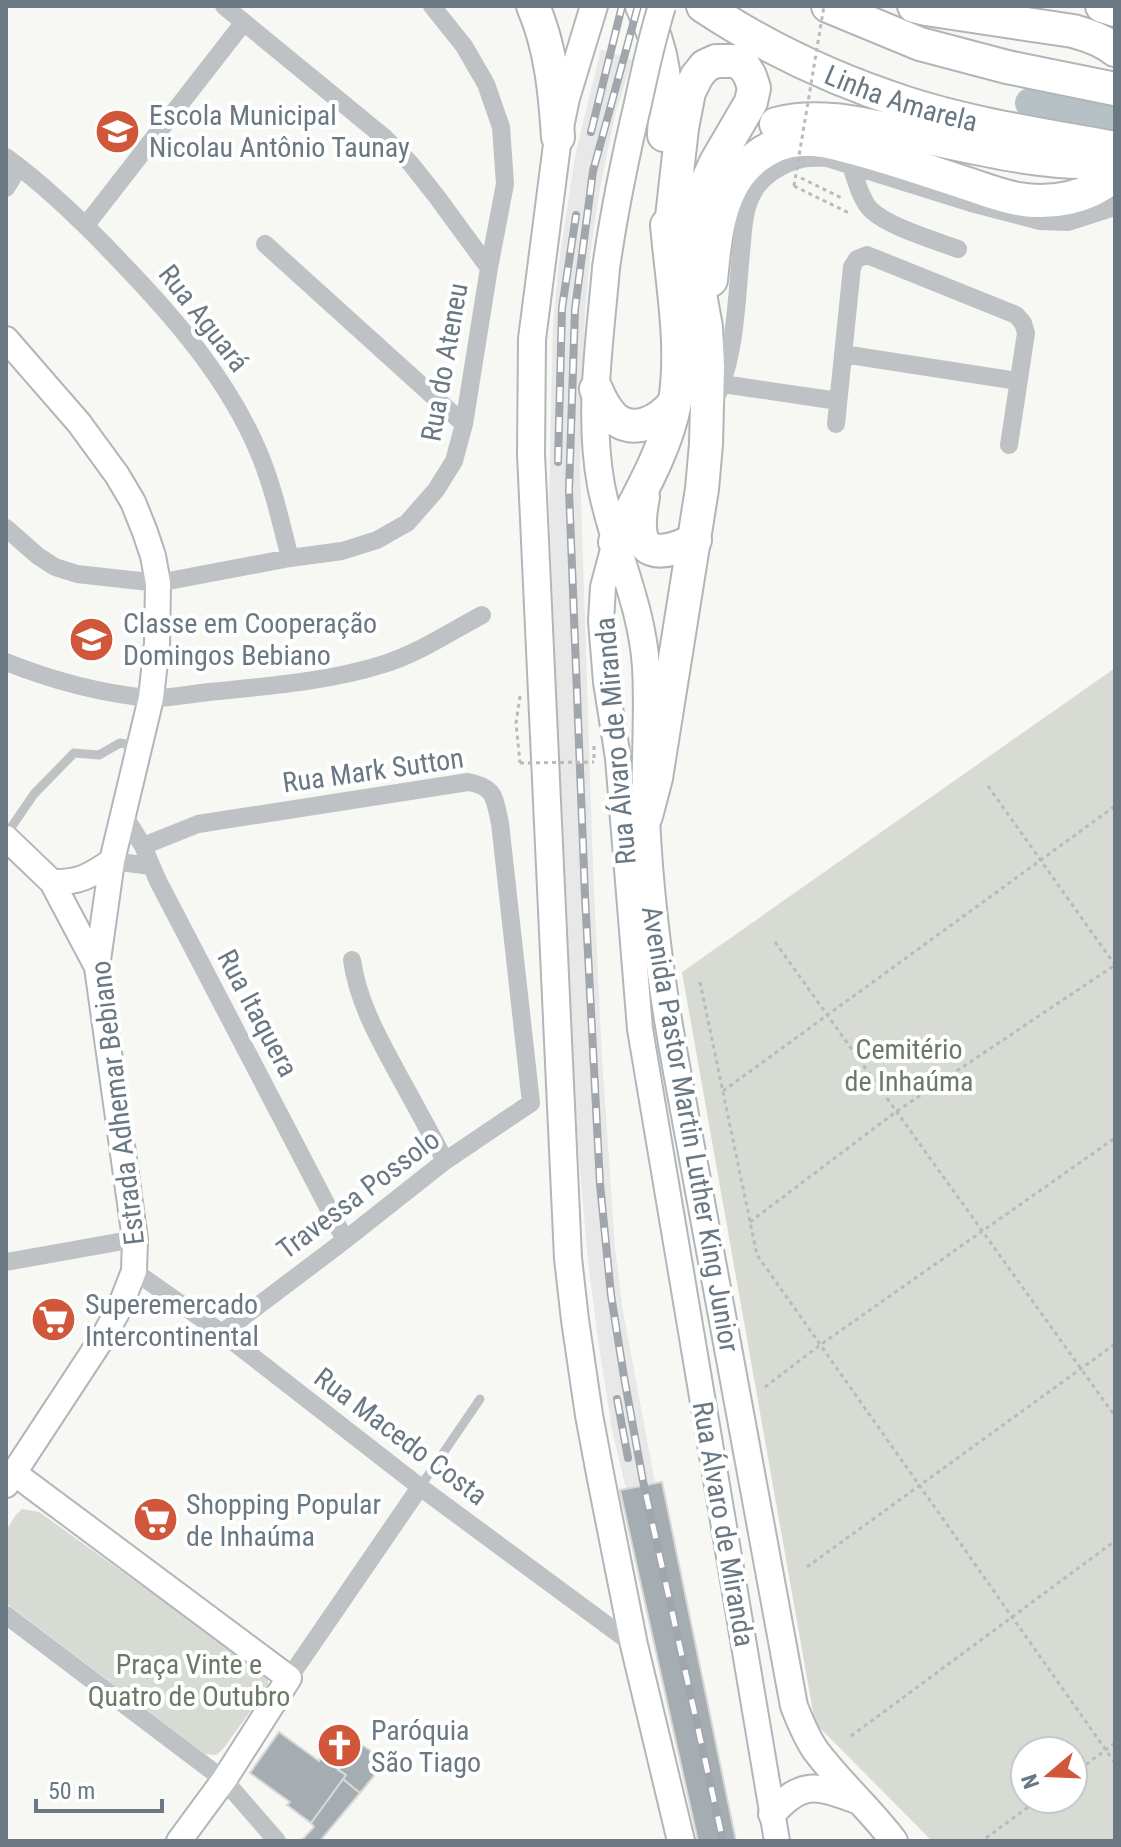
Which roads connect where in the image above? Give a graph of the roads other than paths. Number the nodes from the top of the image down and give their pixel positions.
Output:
1 (224, 6) edge
2 (432, 6) edge
3 (533, 6) edge
4 (594, 6) edge
5 (642, 6) edge
6 (662, 6) edge
7 (703, 6) edge
8 (826, 6) edge
9 (914, 6) edge
10 (1102, 6) edge
11 (1115, 10) edge
12 (244, 22) junction
13 (1115, 50) edge
14 (1115, 89) edge
15 (558, 137) junction
16 (1115, 148) edge
17 (13, 162) edge
18 (716, 162) junction
19 (1115, 162) edge
20 (850, 164) junction
21 (1115, 175) edge
22 (6, 188) edge
23 (1115, 207) edge
24 (86, 225) junction
25 (265, 244) dead end
26 (669, 244) junction
27 (958, 249) dead end
28 (489, 268) junction
29 (706, 327) junction
30 (9, 345) edge
31 (843, 354) junction
32 (1018, 381) junction
33 (723, 384) junction
34 (596, 389) junction
35 (838, 401) junction
36 (674, 403) junction
37 (708, 414) junction
38 (464, 424) junction
39 (836, 424) dead end
40 (1009, 445) dead end
41 (646, 483) junction
42 (6, 528) edge
43 (695, 540) junction
44 (615, 542) junction
45 (290, 558) junction
46 (158, 583) junction
47 (482, 615) dead end
48 (6, 662) edge
49 (151, 698) junction
50 (139, 746) junction
51 (122, 812) junction
52 (646, 816) junction
53 (6, 836) edge
54 (143, 846) junction
55 (112, 861) junction
56 (151, 866) junction
57 (52, 882) junction
58 (352, 960) dead end
59 (97, 967) junction
60 (531, 1103) joint
61 (445, 1161) junction
62 (135, 1239) junction
63 (345, 1240) junction
64 (6, 1262) edge
65 (134, 1271) junction
66 (222, 1333) junction
67 (480, 1399) dead end
68 (10, 1479) edge
69 (420, 1487) junction
70 (6, 1615) edge
71 (634, 1645) junction
72 (289, 1678) junction
73 (224, 1780) junction
74 (860, 1801) junction
75 (772, 1814) junction
76 (179, 1841) edge
77 (277, 1841) edge
78 (681, 1841) edge
79 (777, 1841) edge
80 (894, 1841) edge

1 - 12 street
2 - 28 street, Rua do Ateneu
3 - 15 highway
4 - 15 main road
5 - 26 highway
6 - 34 main road, Avenida Pastor Martin Luther King Junior, bridge
7 - 16 highway, Linha Amarela
8 - 14 highway, Linha Amarela
9 - 13 highway
10 - 11 highway
12 - 24 street
12 - 28 street
15 - 71 main road
17 - 22 street
17 - 24 street, Rua Aguará
18 - 19 highway
18 - 26 highway
18 - 29 highway
20 - 23 street
20 - 27 street
20 - 33 street
21 - 29 highway
24 - 45 street, Rua Aguará
25 - 38 street
26 - 36 highway
28 - 38 street, Rua do Ateneu
29 - 37 highway
30 - 46 main road, Estrada Adhemar Bebiano
31 - 32 street
31 - 32 street
31 - 35 street
32 - 40 street
33 - 35 street
33 - 37 street
34 - 36 highway
34 - 44 main road, Avenida Pastor Martin Luther King Junior
35 - 39 street
36 - 41 highway
37 - 43 highway
38 - 45 street, Rua do Ateneu
41 - 43 highway
41 - 44 highway
42 - 46 street, Rua do Ateneu
43 - 52 highway
44 - 52 main road, Avenida Pastor Martin Luther King Junior
44 - 75 main road, Rua Álvaro de Miranda
45 - 46 street, Rua do Ateneu
46 - 49 main road, Estrada Adhemar Bebiano
47 - 49 street
48 - 49 street
49 - 50 main road, Estrada Adhemar Bebiano
50 - 51 main road, Estrada Adhemar Bebiano
50 - 53 lane
51 - 54 street, Rua Itaquera
51 - 55 main road, Estrada Adhemar Bebiano
52 - 74 main road, Avenida Pastor Martin Luther King Junior
53 - 57 main road
54 - 56 street, Rua Itaquera
54 - 60 street, Rua Mark Sutton
55 - 56 street
55 - 57 main road
55 - 59 main road, Estrada Adhemar Bebiano
56 - 63 street, Rua Itaquera
57 - 59 main road
58 - 61 street
59 - 62 main road, Estrada Adhemar Bebiano
60 - 61 street, Travessa Possolo
61 - 63 street, Travessa Possolo
62 - 64 street
62 - 65 main road, Estrada Adhemar Bebiano
63 - 66 street, Travessa Possolo
65 - 66 street, Rua Macedo Costa
65 - 68 main road, Estrada Adhemar Bebiano
66 - 69 street, Rua Macedo Costa
67 - 69 lane
68 - 72 main road
69 - 71 street, Rua Macedo Costa
69 - 72 street
70 - 73 street
71 - 78 main road
72 - 73 main road
73 - 76 main road
73 - 77 street
74 - 75 main road
74 - 80 main road, Avenida Pastor Martin Luther King Junior
75 - 79 main road, Rua Álvaro de Miranda

